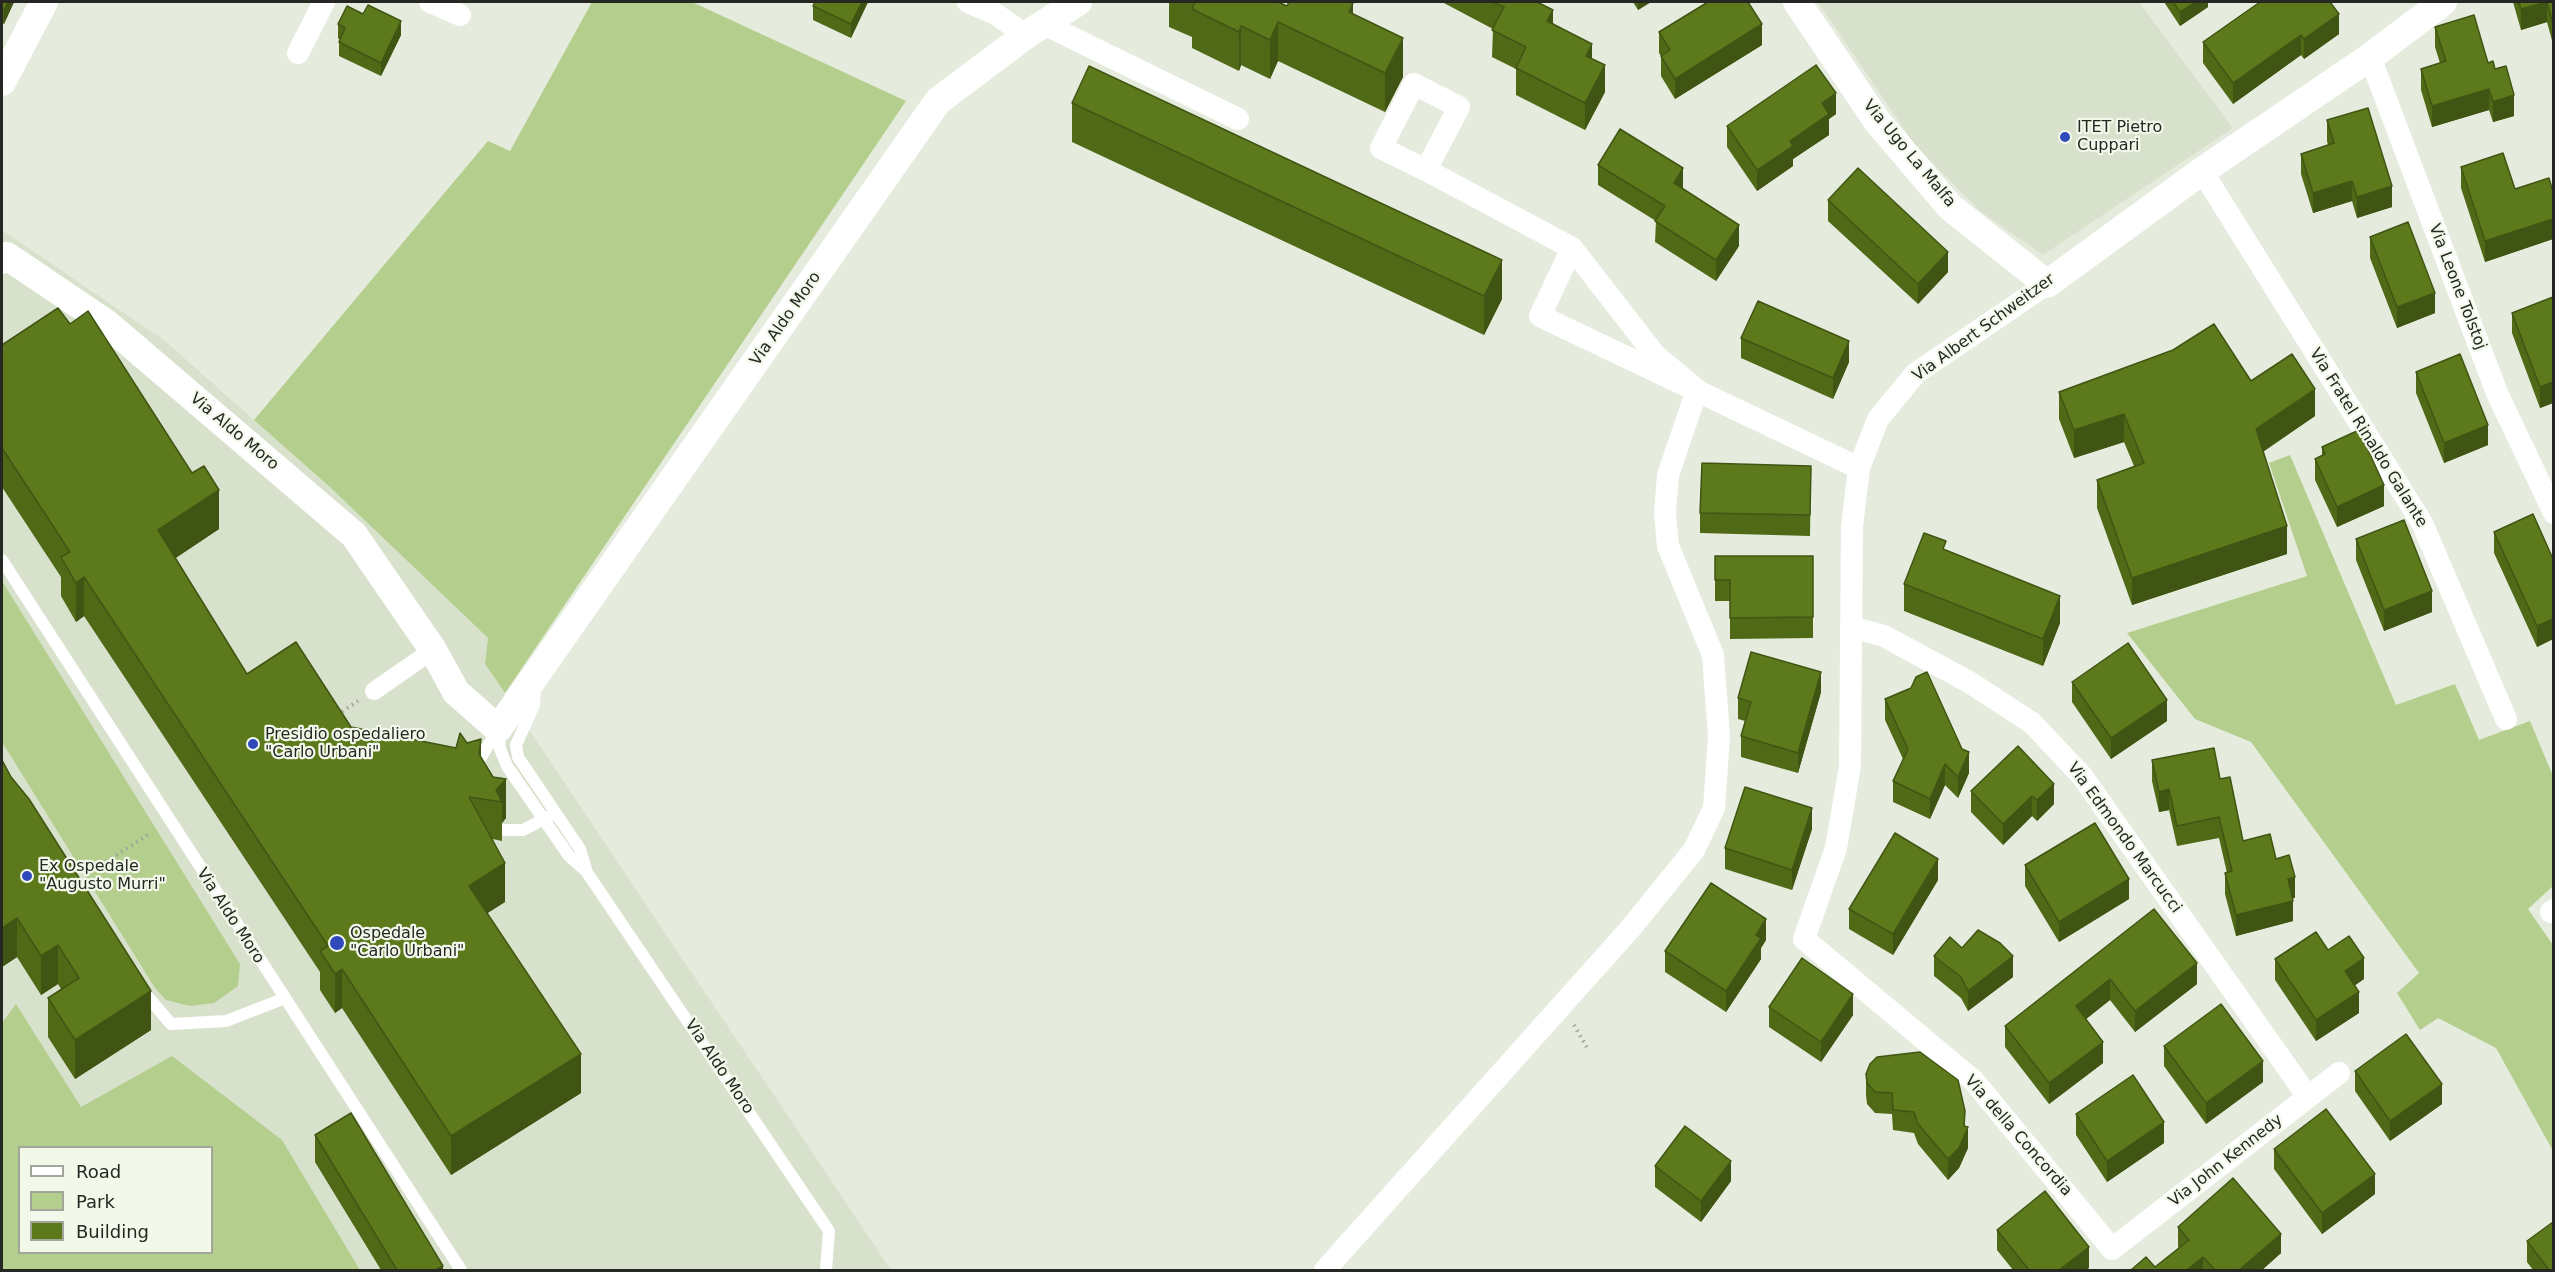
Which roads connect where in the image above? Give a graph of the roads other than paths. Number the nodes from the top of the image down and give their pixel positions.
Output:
1 (44, 2) edge
2 (324, 2) edge
3 (430, 2) edge
4 (968, 2) edge
5 (1078, 2) edge
6 (1797, 2) edge
7 (2443, 2) edge
8 (460, 15) dead end
9 (1035, 30) junction
10 (298, 53) dead end
11 (2370, 57) junction
12 (2, 82) edge
13 (1238, 119) dead end
14 (1426, 170) dead end
15 (2202, 171) junction
16 (1572, 248) junction
17 (2, 260) edge
18 (2047, 284) junction
19 (1697, 390) junction
20 (1859, 468) junction
21 (2553, 513) edge
22 (2, 560) edge
23 (1851, 627) junction
24 (433, 650) junction
25 (535, 678) junction
26 (374, 691) dead end
27 (2506, 718) dead end
28 (498, 729) junction
29 (471, 775) edge
30 (555, 812) junction
31 (545, 820) junction
32 (504, 830) edge
33 (586, 871) junction
34 (1804, 939) joint
35 (136, 980) edge
36 (283, 999) junction
37 (2339, 1073) dead end
38 (2308, 1097) junction
39 (2112, 1249) joint
40 (460, 1270) edge
41 (826, 1270) edge
42 (1325, 1270) edge

1 - 12 street
2 - 10 street
3 - 8 street
4 - 9 street
5 - 9 street, Via Aldo Moro
6 - 18 street, Via Ugo La Malfa
7 - 11 street, Via Albert Schweitzer
9 - 13 street
9 - 25 street, Via Aldo Moro
11 - 15 street, Via Albert Schweitzer
11 - 21 street, Via Leone Tolstoj
14 - 16 street
15 - 18 street, Via Albert Schweitzer
15 - 27 street, Via Fratel Rinaldo Galante
16 - 19 street
16 - 19 street
17 - 24 street, Via Aldo Moro
18 - 20 street, Via Albert Schweitzer
19 - 20 street
19 - 42 street
20 - 23 street, Via Albert Schweitzer
22 - 36 lane, Via Aldo Moro
23 - 34 street, Via Albert Schweitzer
23 - 38 street, Via Edmondo Marcucci
24 - 26 street
24 - 28 street, Via Aldo Moro
25 - 28 street, Via Aldo Moro
25 - 30 lane, Via Aldo Moro
28 - 29 lane
28 - 31 lane, Via Aldo Moro
30 - 31 lane
30 - 33 lane, Via Aldo Moro
31 - 32 lane
31 - 33 lane, Via Aldo Moro
33 - 41 lane, Via Aldo Moro
34 - 39 street, Via della Concordia
35 - 36 lane
36 - 40 lane, Via Aldo Moro
37 - 38 street, Via John Kennedy
38 - 39 street, Via John Kennedy

